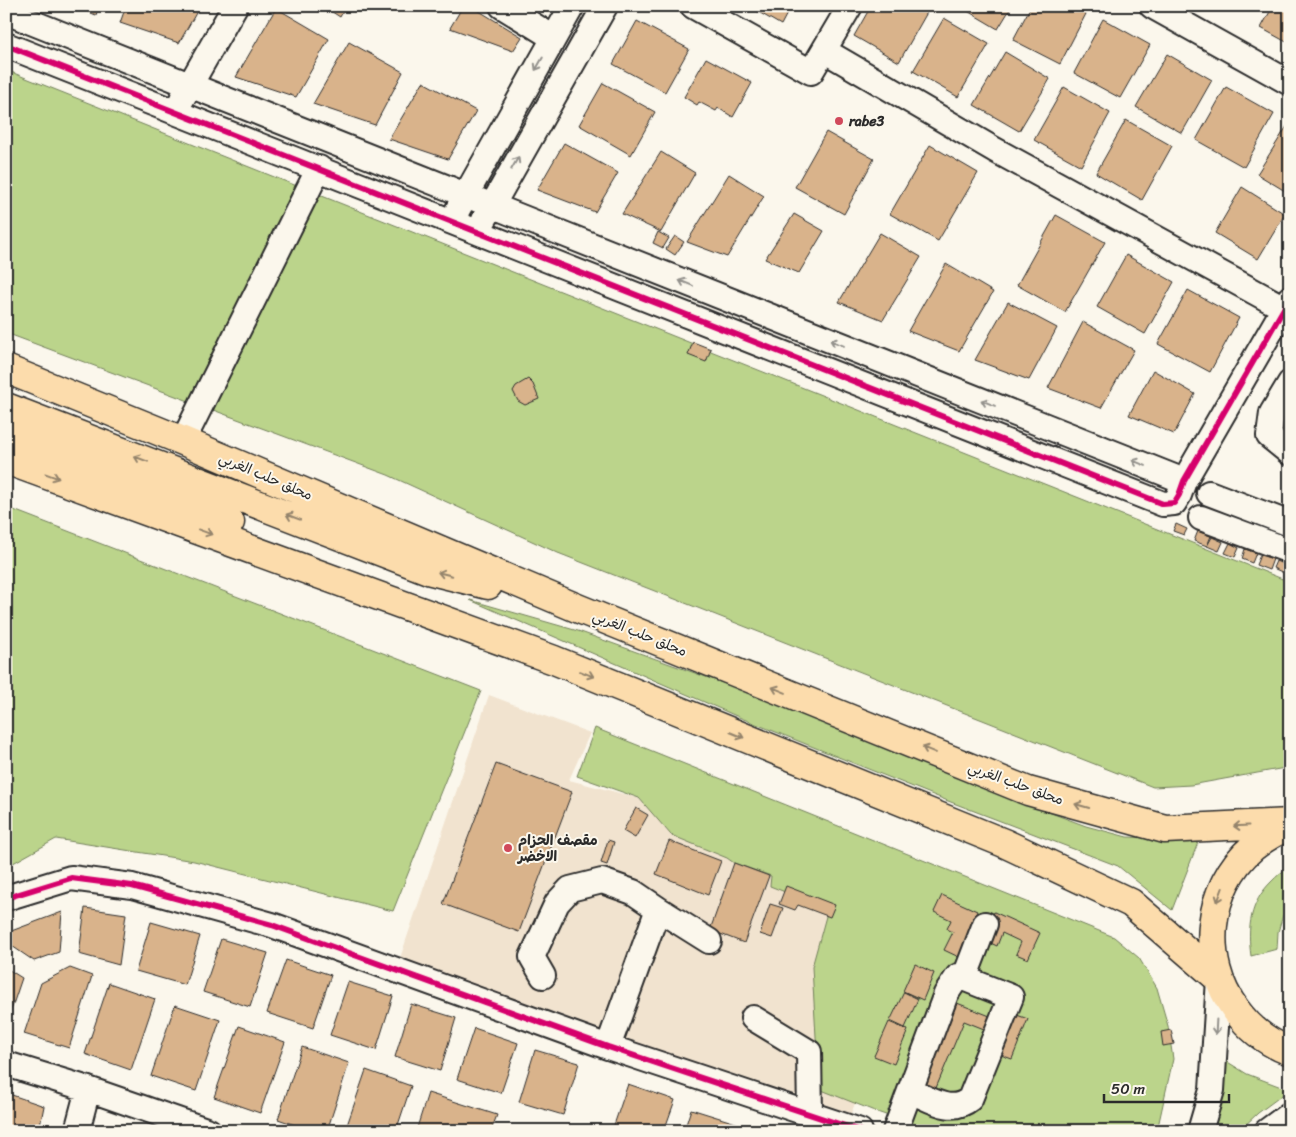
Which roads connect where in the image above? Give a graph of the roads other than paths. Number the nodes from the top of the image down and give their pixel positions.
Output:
1 (235, 6) edge
2 (502, 6) edge
3 (572, 6) edge
4 (605, 6) edge
5 (694, 6) edge
6 (850, 6) edge
7 (1153, 7) edge
8 (6, 12) edge
9 (554, 38) junction
10 (6, 45) edge
11 (825, 51) junction
12 (1290, 83) edge
13 (189, 85) junction
14 (175, 111) junction
15 (319, 168) junction
16 (464, 195) junction
17 (491, 205) junction
18 (452, 221) junction
19 (478, 231) junction
20 (1287, 303) edge
21 (6, 369) edge
22 (1290, 383) edge
23 (6, 407) edge
24 (6, 433) edge
25 (183, 441) junction
26 (1290, 453) edge
27 (6, 460) edge
28 (1184, 481) junction
29 (1209, 493) dead end
30 (1201, 518) dead end
31 (1290, 524) edge
32 (1290, 551) edge
33 (577, 608) junction
34 (554, 660) junction
35 (1290, 824) edge
36 (6, 898) edge
37 (658, 909) junction
38 (985, 924) dead end
39 (709, 941) dead end
40 (543, 976) dead end
41 (964, 979) junction
42 (1219, 979) junction
43 (753, 1018) dead end
44 (608, 1047) junction
45 (1290, 1051) edge
46 (6, 1064) edge
47 (88, 1089) junction
48 (910, 1091) junction
49 (1290, 1114) edge
50 (810, 1115) junction
51 (77, 1131) edge
52 (209, 1131) edge
53 (860, 1131) edge
54 (895, 1131) edge
55 (1200, 1131) edge
56 (1267, 1131) edge

1 - 13 street
2 - 9 street
3 - 9 street
17 -> 4 street
5 - 11 street
6 - 11 street
7 - 12 street
8 - 13 street
9 -> 16 street
10 - 14 street
11 - 20 street
13 - 14 street
13 - 16 street
14 - 15 street
15 - 18 street
15 - 25 street
16 - 17 street
16 - 18 street
17 - 19 street
28 -> 17 street
18 - 19 street
19 - 28 street
20 - 28 street
21 - 25 highway, محلق حلب الغربي
22 - 26 street
33 -> 23 highway
24 - 34 highway
25 - 33 highway, محلق حلب الغربي
27 -> 34 highway
29 - 31 street
30 - 32 street
35 -> 33 highway, محلق حلب الغربي
34 -> 42 highway
35 -> 42 highway
36 - 44 street
37 - 39 street
37 - 40 street
37 - 44 street
38 - 41 street
41 - 48 street
41 - 48 street
42 - 45 highway
42 -> 55 street
43 - 50 street
44 - 50 street
46 - 47 street
47 - 51 street
47 - 52 street
48 - 54 street
49 - 56 street
50 - 53 street

